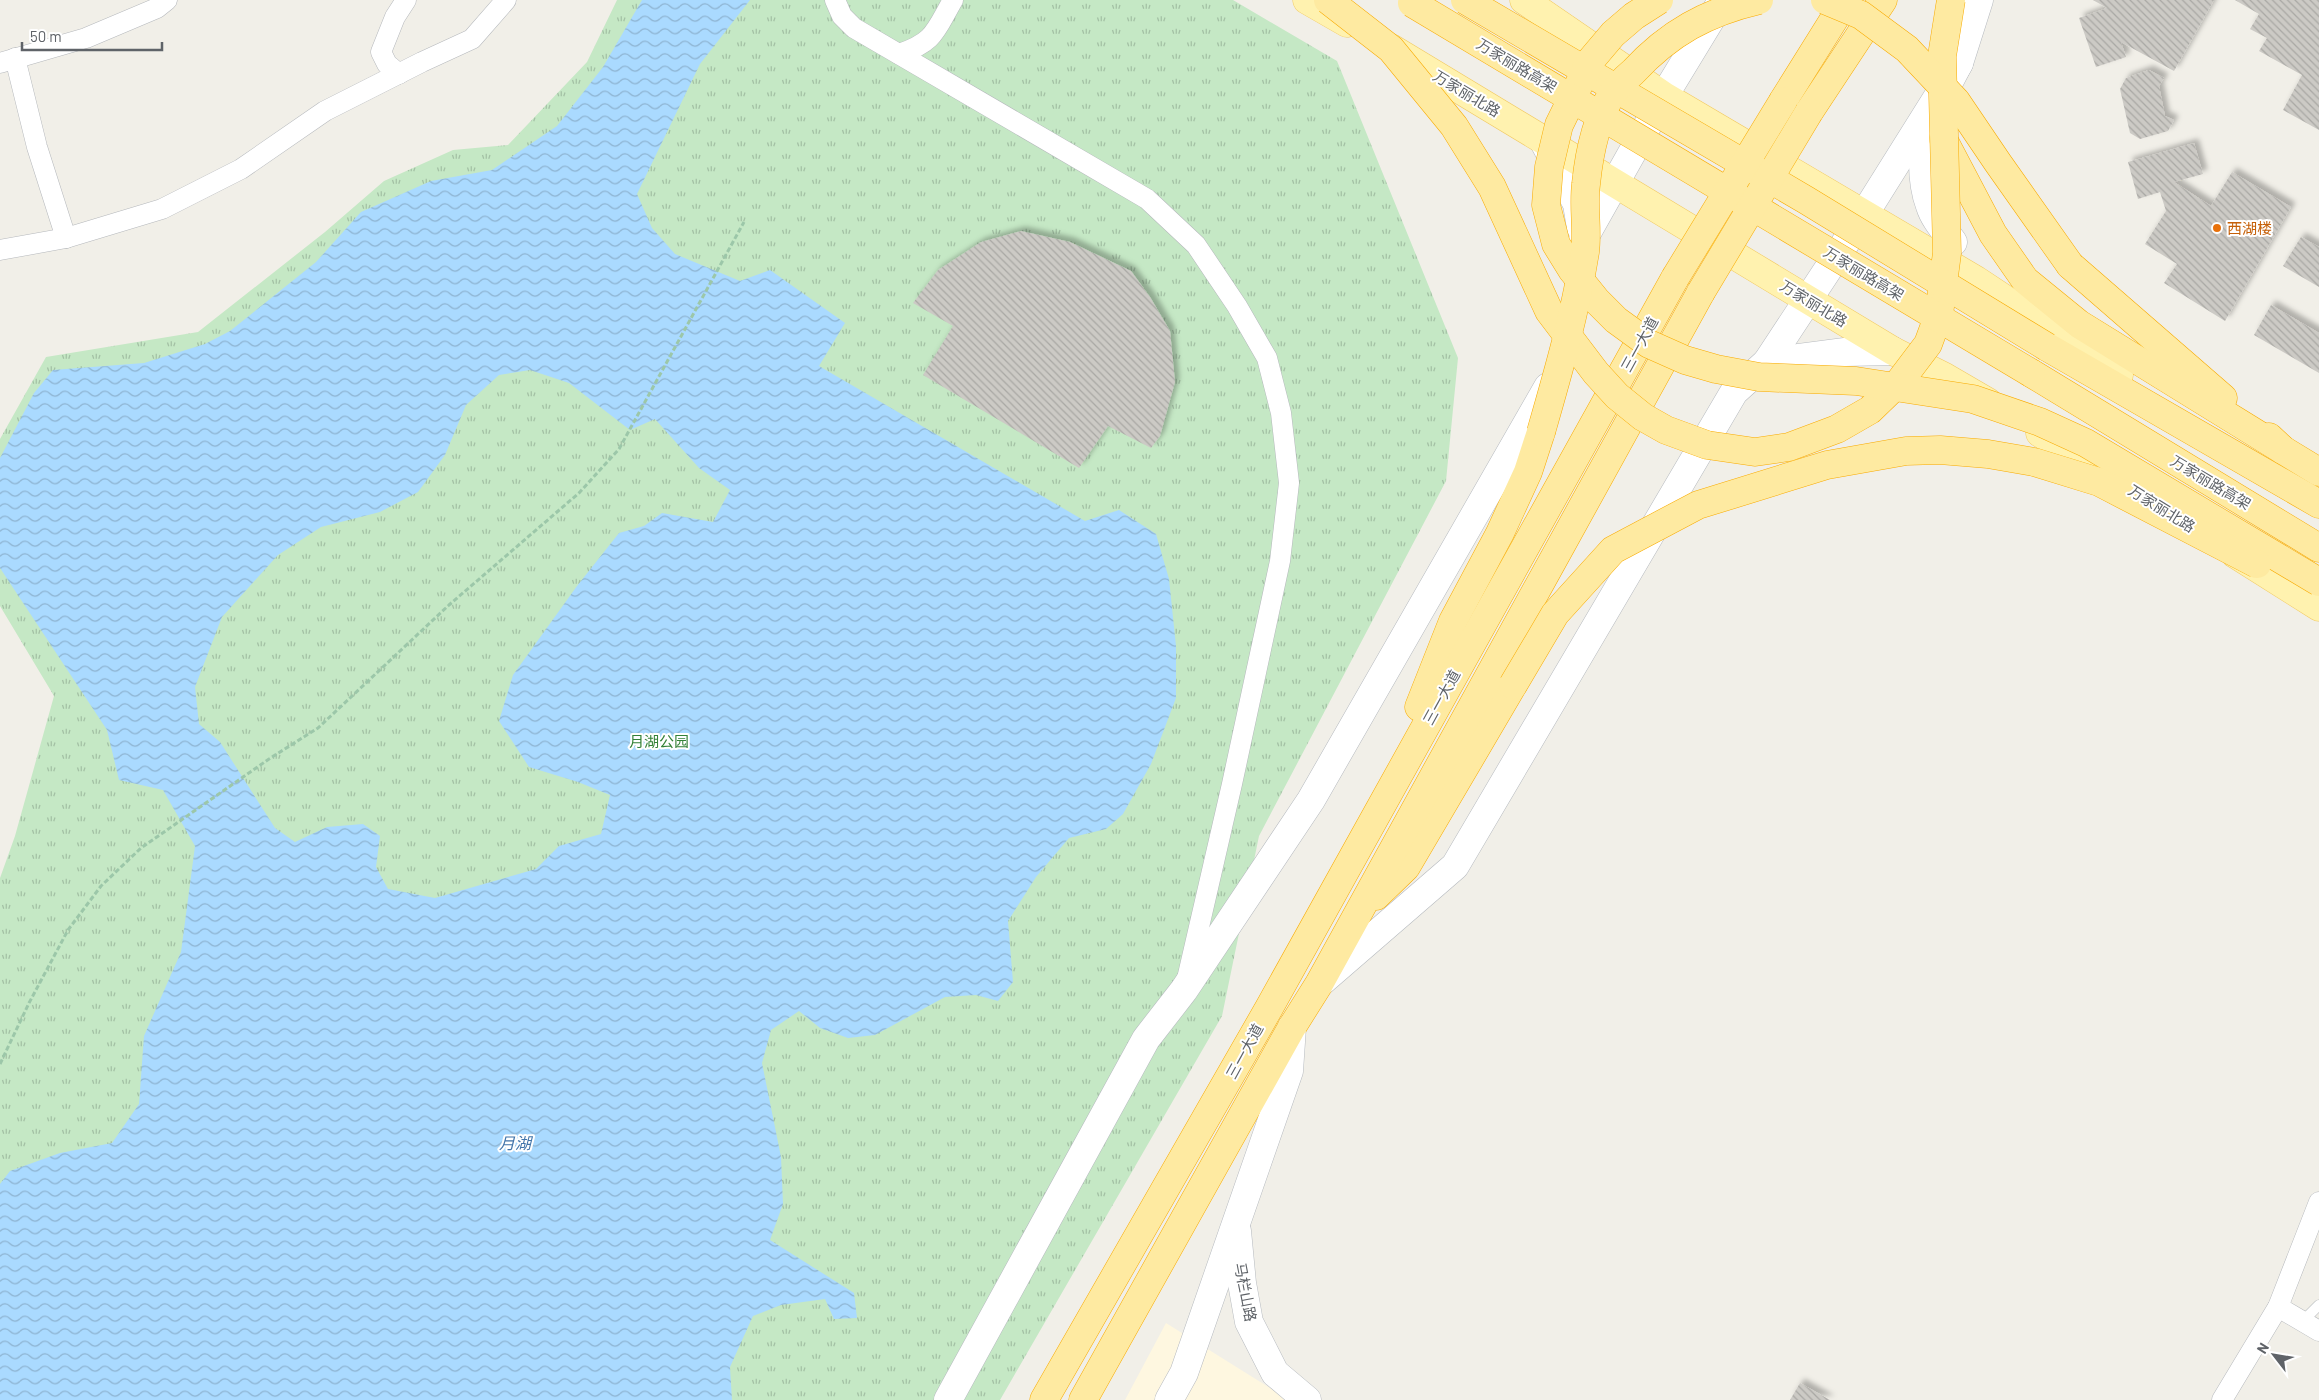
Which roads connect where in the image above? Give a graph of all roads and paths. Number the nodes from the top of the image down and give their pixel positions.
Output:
1 (167, 0) edge
2 (406, 0) edge
3 (506, 0) edge
4 (835, 0) edge
5 (953, 0) edge
6 (1307, 0) edge
7 (1328, 0) edge
8 (1408, 0) edge
9 (1465, 0) edge
10 (1524, 0) edge
11 (1659, 0) edge
12 (1723, 0) edge
13 (1759, 0) edge
14 (1825, 0) edge
15 (1846, 0) edge
16 (1882, 0) edge
17 (1951, 0) edge
18 (1979, 0) edge
19 (931, 38) junction
20 (899, 54) junction
21 (8, 60) edge
22 (1959, 64) junction
23 (399, 74) junction
24 (939, 77) junction
25 (1664, 96) junction
26 (1542, 138) junction
27 (1943, 139) junction
28 (1616, 183) junction
29 (1865, 213) junction
30 (744, 222) dead end
31 (66, 238) junction
32 (1583, 240) junction
33 (0, 250) edge
34 (1976, 280) junction
35 (1808, 300) junction
36 (1893, 351) junction
37 (1767, 362) junction
38 (2283, 450) junction
39 (2319, 472) edge
40 (2319, 490) edge
41 (2319, 504) edge
42 (2319, 548) edge
43 (2319, 582) edge
44 (2319, 591) edge
45 (2319, 607) edge
46 (1371, 821) junction
47 (1357, 914) junction
48 (1319, 984) junction
49 (1184, 990) junction
50 (1292, 1027) junction
51 (0, 1064) edge
52 (2319, 1202) edge
53 (1236, 1224) junction
54 (2319, 1305) edge
55 (2278, 1307) junction
56 (2311, 1326) edge
57 (948, 1400) edge
58 (1044, 1400) edge
59 (1083, 1400) edge
60 (1169, 1400) edge
61 (1307, 1400) edge
62 (2222, 1400) edge

1 - 21 street
2 - 23 street
3 - 23 street
4 - 20 street
5 - 19 street
6 - 26 main road, 万家丽北路
7 - 27 highway, bridge
8 - 42 highway, 万家丽路高架, bridge
9 - 41 highway, 万家丽路高架, bridge
10 - 25 main road
11 - 43 highway, bridge
12 - 25 main road
13 - 46 highway, bridge
14 - 38 highway, bridge
15 - 46 highway, 三一大道, bridge
16 - 47 highway, 三一大道, bridge
17 - 27 highway, bridge
18 - 22 main road
19 - 20 street
19 - 24 street
20 - 24 street
21 - 31 street
22 - 29 main road
22 - 34 main road
23 - 31 street
24 - 49 street
25 - 28 main road
25 - 29 main road
26 - 28 main road, 万家丽北路
26 - 32 main road
27 - 38 highway
28 - 32 main road
28 - 35 main road, 万家丽北路
29 - 34 main road
29 - 35 main road
30 - 51 path
31 - 33 street
32 - 49 main road
34 - 40 main road
35 - 36 main road, 万家丽北路
35 - 37 main road
36 - 37 main road
36 - 45 main road, 万家丽北路
37 - 48 main road
38 - 39 highway
44 - 47 highway, bridge
46 - 58 highway, 三一大道
47 - 48 highway, 三一大道
48 - 50 highway, 三一大道
49 - 57 main road
50 - 53 main road
50 - 59 highway, 三一大道
52 - 55 street
53 - 60 main road
53 - 61 main road, 马栏山路
54 - 56 lane
55 - 56 street
55 - 62 street

